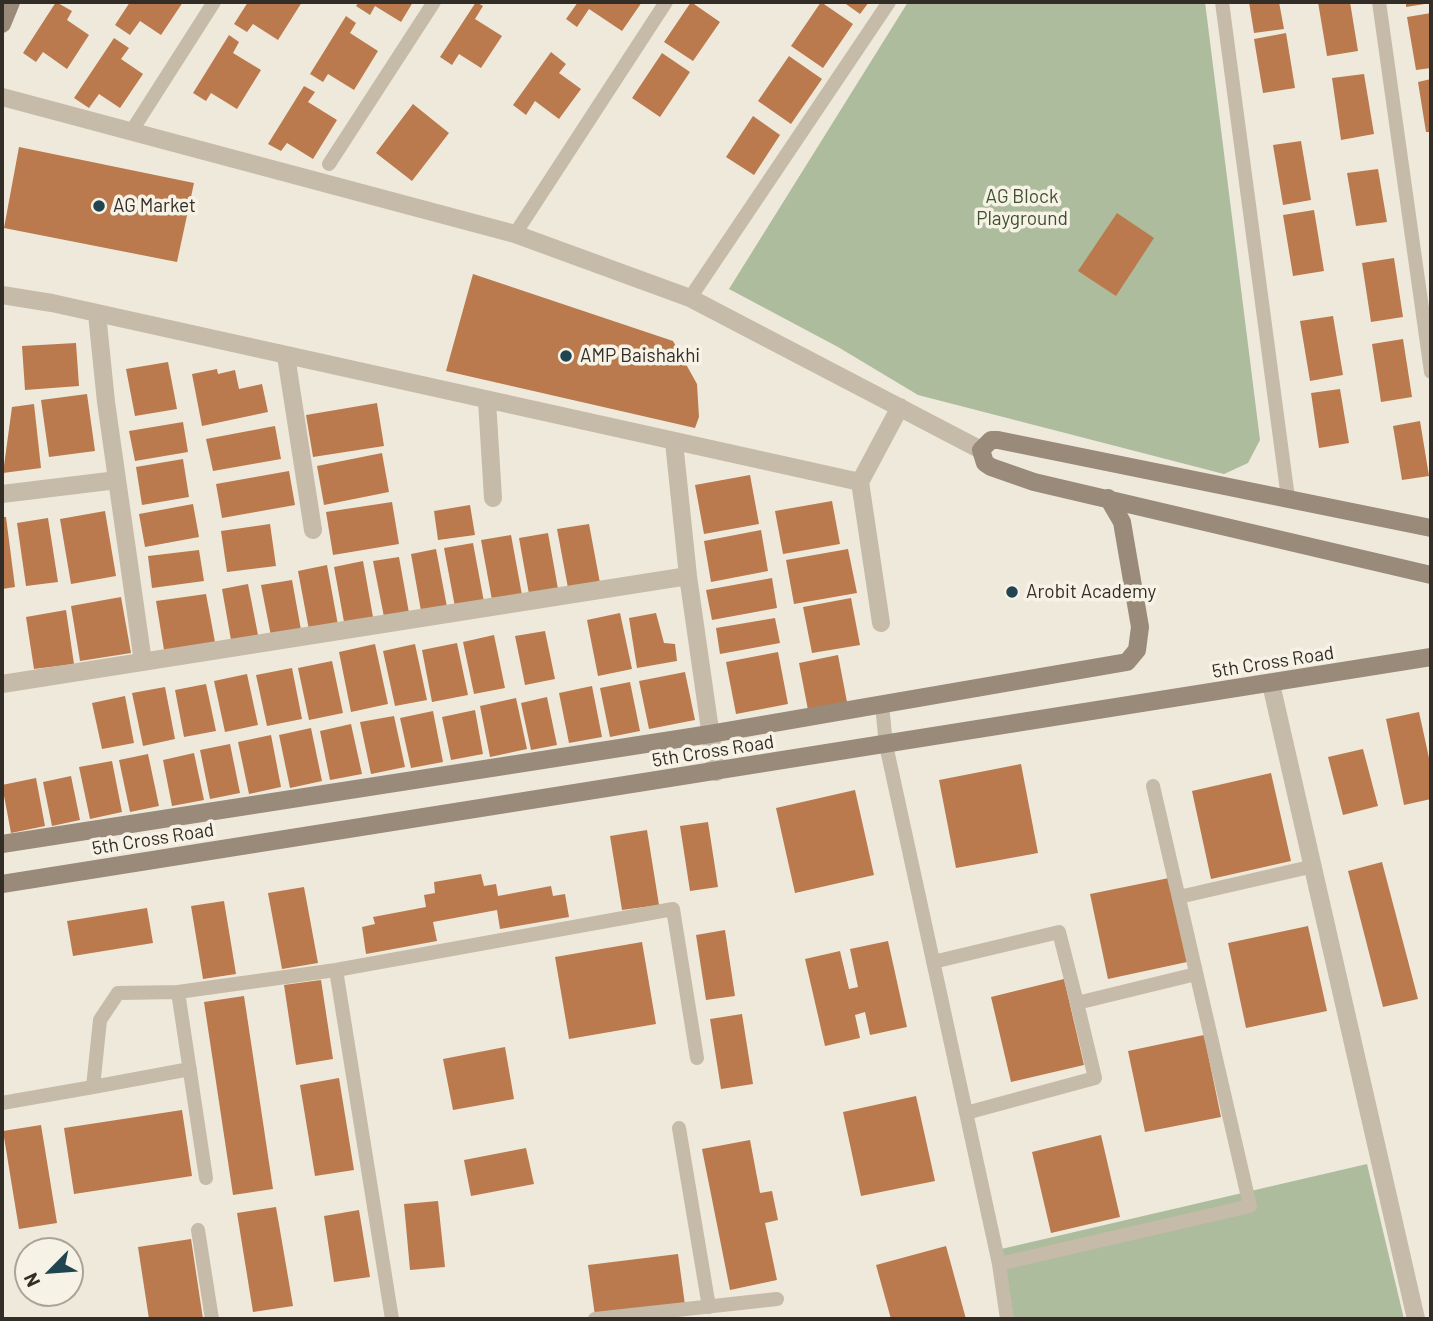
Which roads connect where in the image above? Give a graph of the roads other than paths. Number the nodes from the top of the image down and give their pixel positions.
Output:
1 (11, 2) edge
2 (214, 2) edge
3 (434, 2) edge
4 (666, 2) edge
5 (889, 2) edge
6 (1222, 2) edge
7 (1379, 2) edge
8 (2, 24) edge
9 (2, 97) edge
10 (131, 132) junction
11 (329, 164) dead end
12 (515, 234) junction
13 (2, 295) edge
14 (690, 298) junction
15 (97, 314) junction
16 (286, 356) junction
17 (1431, 372) edge
18 (487, 401) junction
19 (900, 407) junction
20 (674, 442) junction
21 (981, 450) junction
22 (117, 480) junction
23 (860, 482) junction
24 (2, 494) edge
25 (494, 498) dead end
26 (1108, 498) junction
27 (1288, 498) junction
28 (1431, 528) edge
29 (313, 530) dead end
30 (1431, 575) edge
31 (688, 576) junction
32 (881, 623) dead end
33 (1431, 657) edge
34 (143, 662) junction
35 (2, 684) edge
36 (1271, 684) junction
37 (882, 705) junction
38 (710, 734) junction
39 (886, 744) junction
40 (716, 772) junction
41 (1153, 786) dead end
42 (2, 844) edge
43 (1314, 866) junction
44 (2, 884) edge
45 (1179, 897) junction
46 (933, 962) junction
47 (336, 970) junction
48 (1196, 974) junction
49 (178, 992) junction
50 (1077, 1003) junction
51 (697, 1058) dead end
52 (190, 1069) junction
53 (93, 1087) junction
54 (2, 1103) edge
55 (965, 1113) junction
56 (678, 1128) dead end
57 (206, 1178) dead end
58 (198, 1230) dead end
59 (999, 1264) junction
60 (777, 1300) dead end
61 (709, 1307) junction
62 (212, 1319) edge
63 (392, 1319) edge
64 (595, 1319) edge
65 (1007, 1319) edge
66 (1416, 1319) edge

1 - 8 street
2 - 10 lane
3 - 11 lane
4 - 12 lane
5 - 14 lane
6 - 27 lane
7 - 17 lane
9 - 10 street
10 - 12 street
12 - 14 street
13 - 15 street
14 - 19 street
15 - 16 street
15 - 22 street
16 - 18 street
16 - 29 street
18 - 20 street
18 - 25 street
19 - 21 street
19 - 23 street
20 - 23 street
20 - 31 street
21 - 26 street
21 - 27 street
22 - 24 street
22 - 34 street
23 - 32 street
26 - 30 street
26 - 37 street, 5th Cross Road
27 - 28 street
31 - 34 street
31 - 38 street
33 - 36 street, 5th Cross Road
34 - 35 street
36 - 39 street, 5th Cross Road
36 - 43 street
37 - 38 street, 5th Cross Road
37 - 39 lane
38 - 40 street
38 - 42 street, 5th Cross Road
39 - 40 street, 5th Cross Road
39 - 46 lane
40 - 44 street, 5th Cross Road
41 - 45 lane
43 - 45 lane
43 - 66 street
45 - 48 lane
46 - 50 lane
46 - 55 lane
47 - 49 lane
47 - 51 lane
47 - 63 lane
48 - 50 lane
48 - 59 lane
49 - 52 lane
49 - 53 lane
50 - 55 lane
52 - 53 lane
52 - 57 lane
53 - 54 lane
55 - 59 lane
56 - 61 lane
58 - 62 lane
59 - 65 lane
60 - 61 lane
61 - 64 lane

